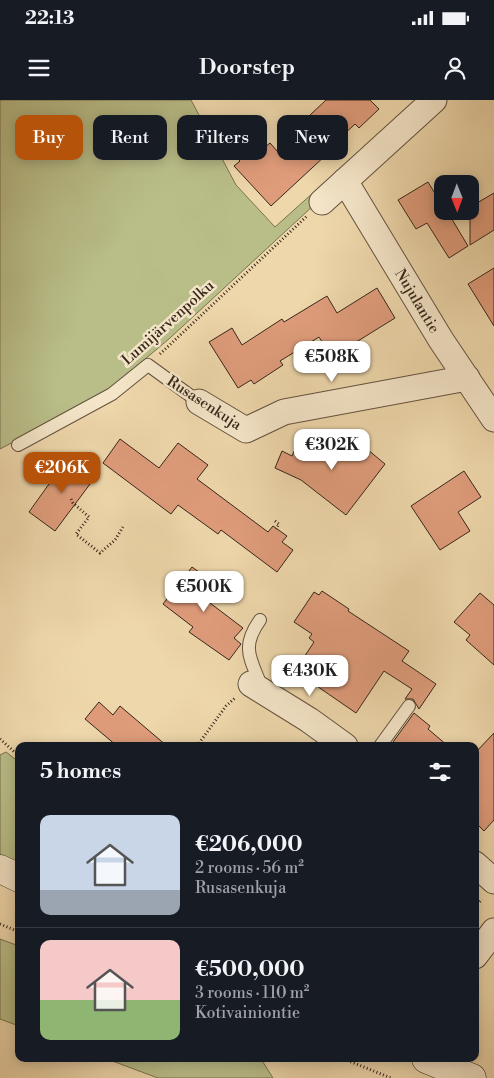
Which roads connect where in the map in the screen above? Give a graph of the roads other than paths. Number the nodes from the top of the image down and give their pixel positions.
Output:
1 (434, 100) edge
2 (345, 181) junction
3 (322, 202) road end
4 (148, 365) joint
5 (467, 378) junction
6 (199, 402) joint
7 (494, 419) edge
8 (18, 445) dead end
9 (260, 620) dead end
10 (258, 688) joint
11 (409, 706) dead end
12 (339, 742) edge
13 (383, 742) edge
14 (479, 868) edge
15 (0, 869) edge
16 (15, 876) edge
17 (494, 881) edge
18 (494, 931) edge
19 (479, 951) edge
20 (433, 1062) edge
21 (472, 1078) edge

1 - 2 street
2 - 3 street
2 - 5 street, Nujulantie
4 - 6 lane, Rusasenkuja
4 - 8 lane, Lumijärvenpolku
5 - 6 street, Rusasenkuja
5 - 7 street, Nujulantie
9 - 10 lane
10 - 12 street
11 - 13 lane
14 - 17 street
15 - 16 main road
18 - 19 street
20 - 21 main road

